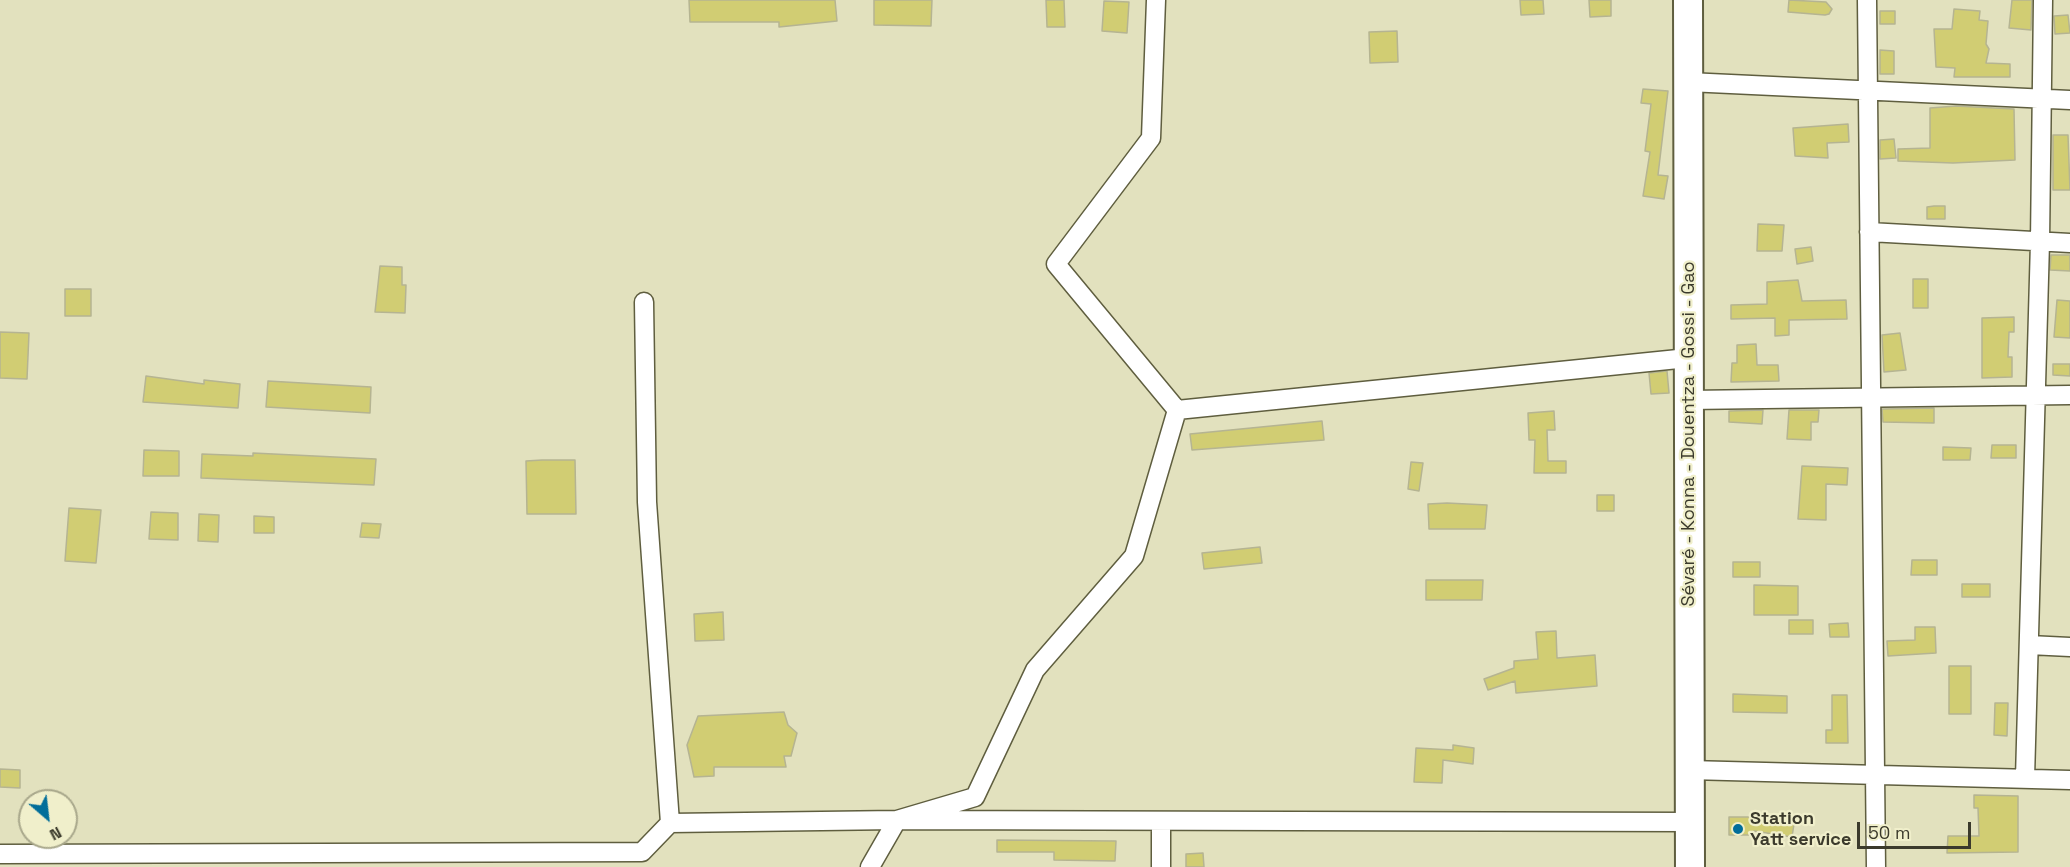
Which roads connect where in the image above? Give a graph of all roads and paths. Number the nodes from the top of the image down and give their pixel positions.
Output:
1 (1156, 0) edge
2 (1688, 0) edge
3 (1867, 0) edge
4 (2043, 0) edge
5 (1688, 82) junction
6 (1868, 89) junction
7 (2042, 98) junction
8 (2070, 100) edge
9 (1869, 232) junction
10 (2040, 242) junction
11 (2070, 243) edge
12 (644, 302) dead end
13 (1688, 358) junction
14 (2037, 394) junction
15 (2070, 395) edge
16 (1871, 399) junction
17 (1689, 400) junction
18 (1177, 410) junction
19 (2029, 645) junction
20 (2070, 647) edge
21 (1689, 770) junction
22 (1875, 774) junction
23 (2025, 778) junction
24 (2070, 780) edge
25 (897, 820) junction
26 (1161, 821) junction
27 (1690, 822) junction
28 (670, 823) junction
29 (0, 854) edge
30 (147, 860) edge
31 (870, 867) edge
32 (1161, 867) edge
33 (1690, 867) edge
34 (1876, 867) edge

1 - 18 street
2 - 5 main road, Sévaré - Konna - Douentza - Gossi - Gao
3 - 6 street
4 - 7 street
5 - 6 street
5 - 13 main road, Sévaré - Konna - Douentza - Gossi - Gao
6 - 7 street
6 - 9 street
7 - 8 street
7 - 10 street
9 - 10 street
9 - 16 street
10 - 11 street
10 - 14 street
12 - 28 street
13 - 17 main road, Sévaré - Konna - Douentza - Gossi - Gao
13 - 18 street
14 - 15 street
14 - 16 street
14 - 19 street
16 - 17 street
16 - 22 street
17 - 21 main road, Sévaré - Konna - Douentza - Gossi - Gao
18 - 25 street
19 - 20 street
19 - 23 street
21 - 22 street
21 - 27 main road, Sévaré - Konna - Douentza - Gossi - Gao
22 - 23 street
22 - 34 street
23 - 24 street
25 - 26 street
25 - 28 street
25 - 31 street
26 - 27 street
26 - 32 street
27 - 33 main road, Sévaré - Konna - Douentza - Gossi - Gao
28 - 30 street
29 - 30 street

